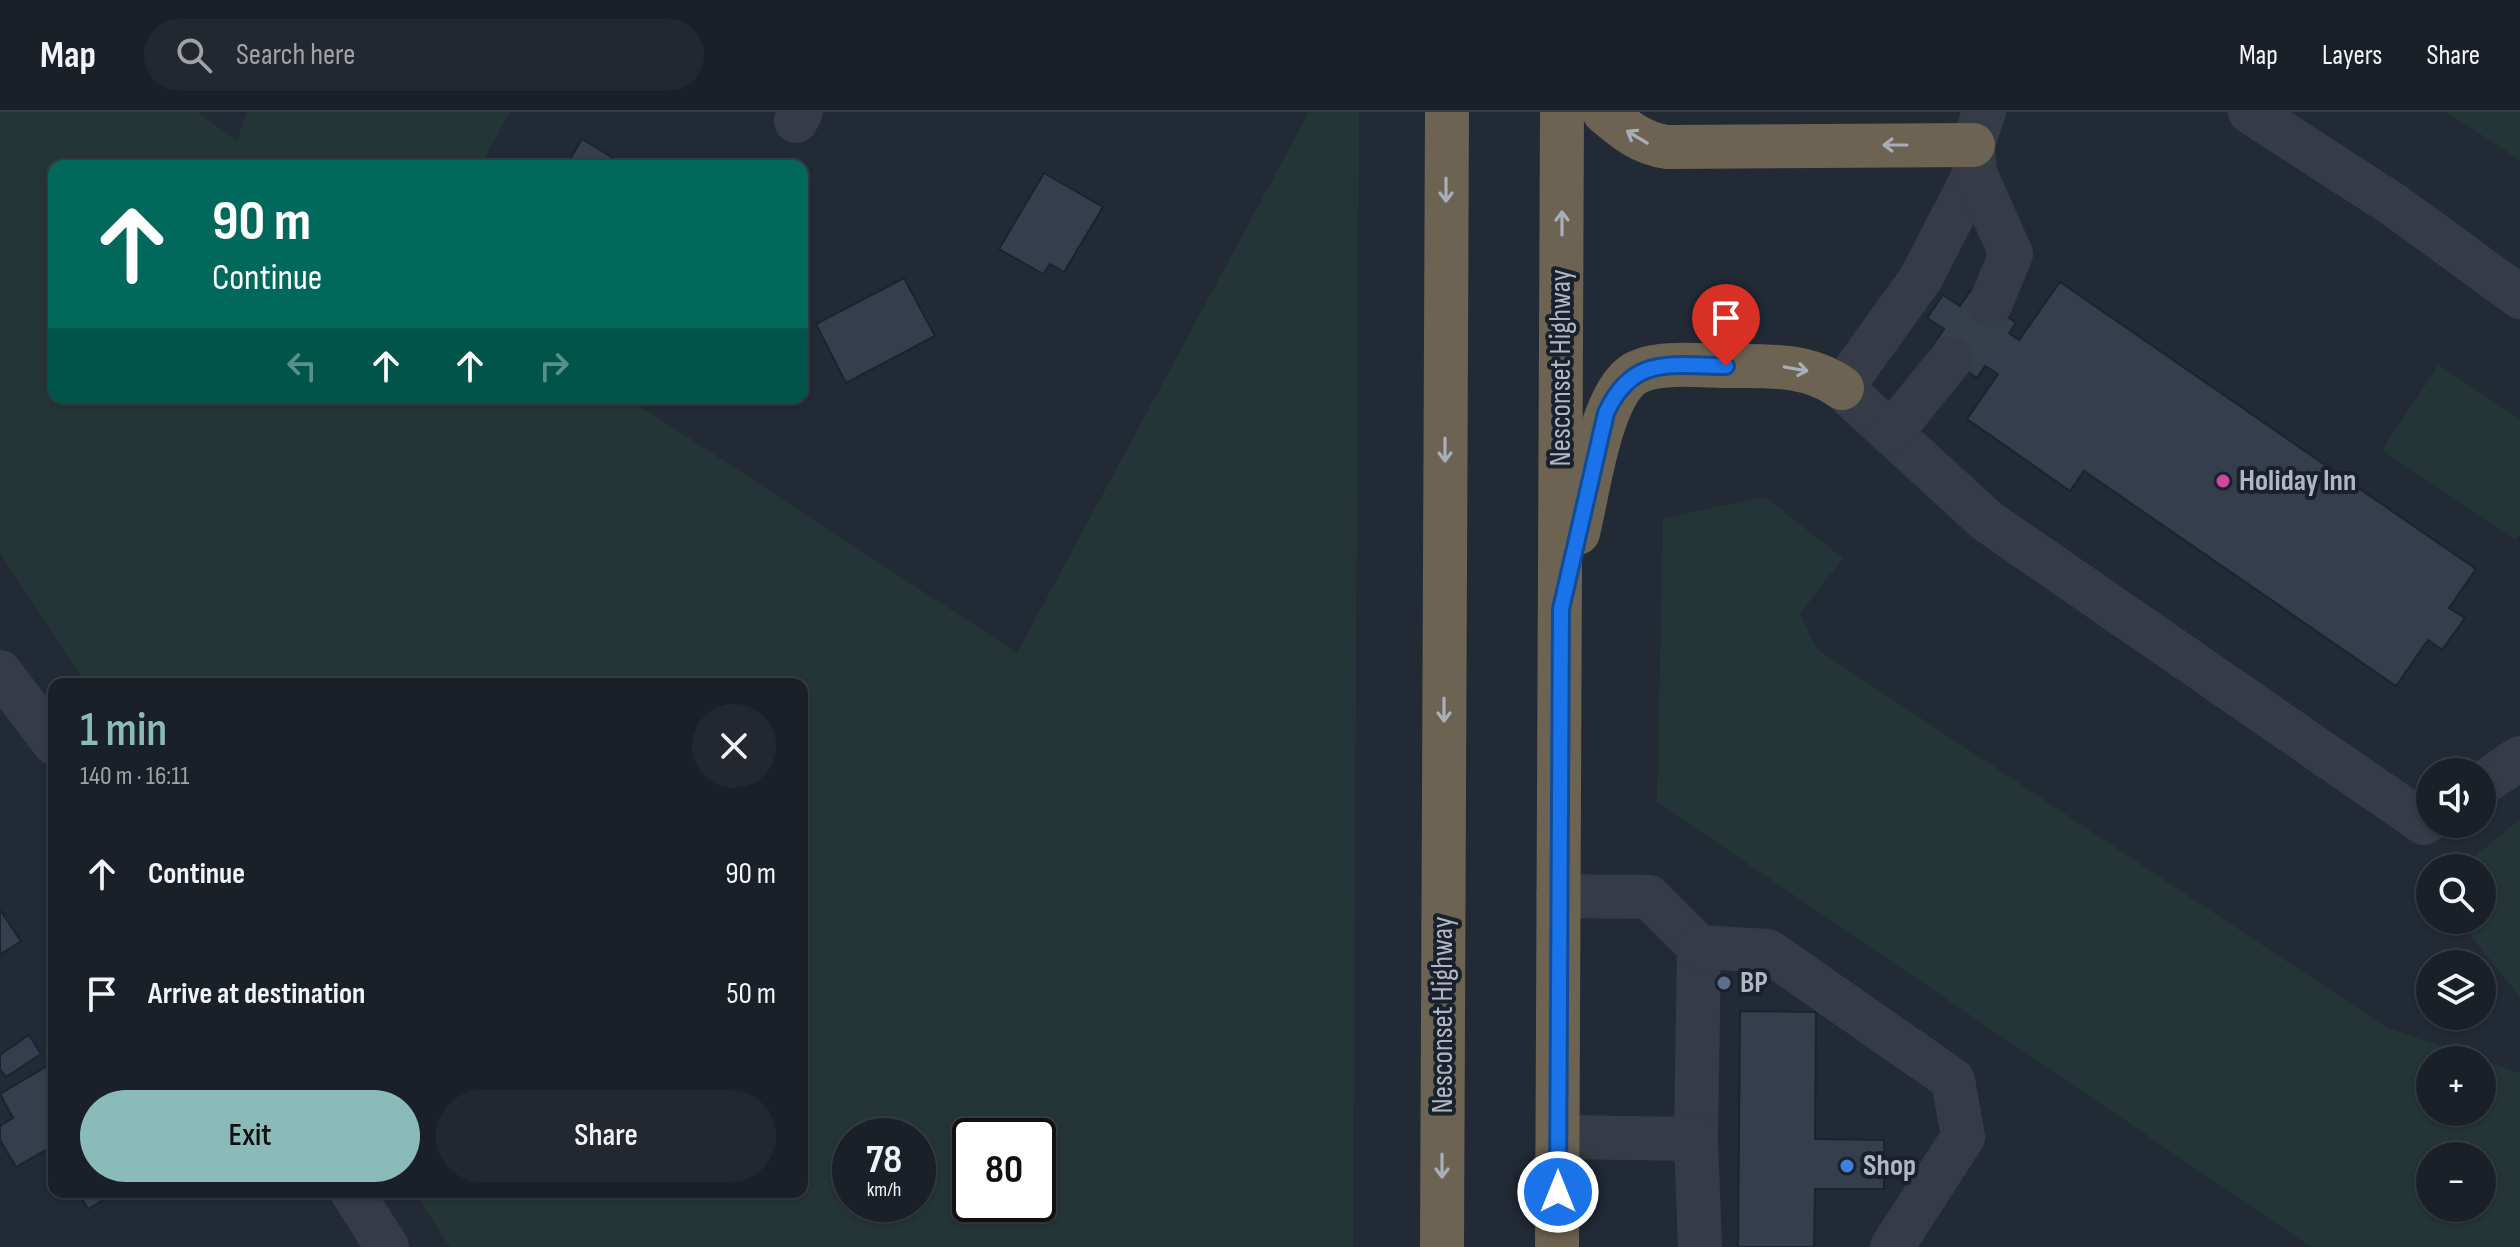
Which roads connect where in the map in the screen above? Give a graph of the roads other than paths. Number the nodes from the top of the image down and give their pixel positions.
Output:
1 (1447, 112) edge
2 (1562, 112) edge
3 (1604, 112) edge
4 (2250, 112) edge
5 (1977, 143) edge
6 (2520, 297) edge
7 (1990, 305) tunnel mouth
8 (1951, 359) tunnel mouth
9 (1842, 388) junction
10 (1891, 433) junction
11 (1561, 609) junction
12 (0, 672) edge
13 (48, 735) edge
14 (2520, 758) edge
15 (2496, 774) edge
16 (2416, 818) edge
17 (1558, 896) junction
18 (1699, 947) junction
19 (1558, 1137) junction
20 (1696, 1139) junction
21 (356, 1198) edge
22 (387, 1247) edge
23 (1442, 1247) edge
24 (1557, 1247) edge
25 (1700, 1247) edge
26 (1892, 1247) edge

1 -> 23 highway, Nesconset Highway
11 -> 2 highway, Nesconset Highway
5 -> 3 highway
4 - 6 street
5 - 7 street
5 - 9 street
8 - 10 street
9 - 10 street
11 -> 9 highway
10 - 16 street
11 - 17 highway, Nesconset Highway
12 - 13 street
14 - 15 street
17 - 18 street
17 - 19 highway, Nesconset Highway
18 - 20 street
18 - 26 street
19 - 20 street
19 - 24 highway, Nesconset Highway
20 - 25 street
21 - 22 street

